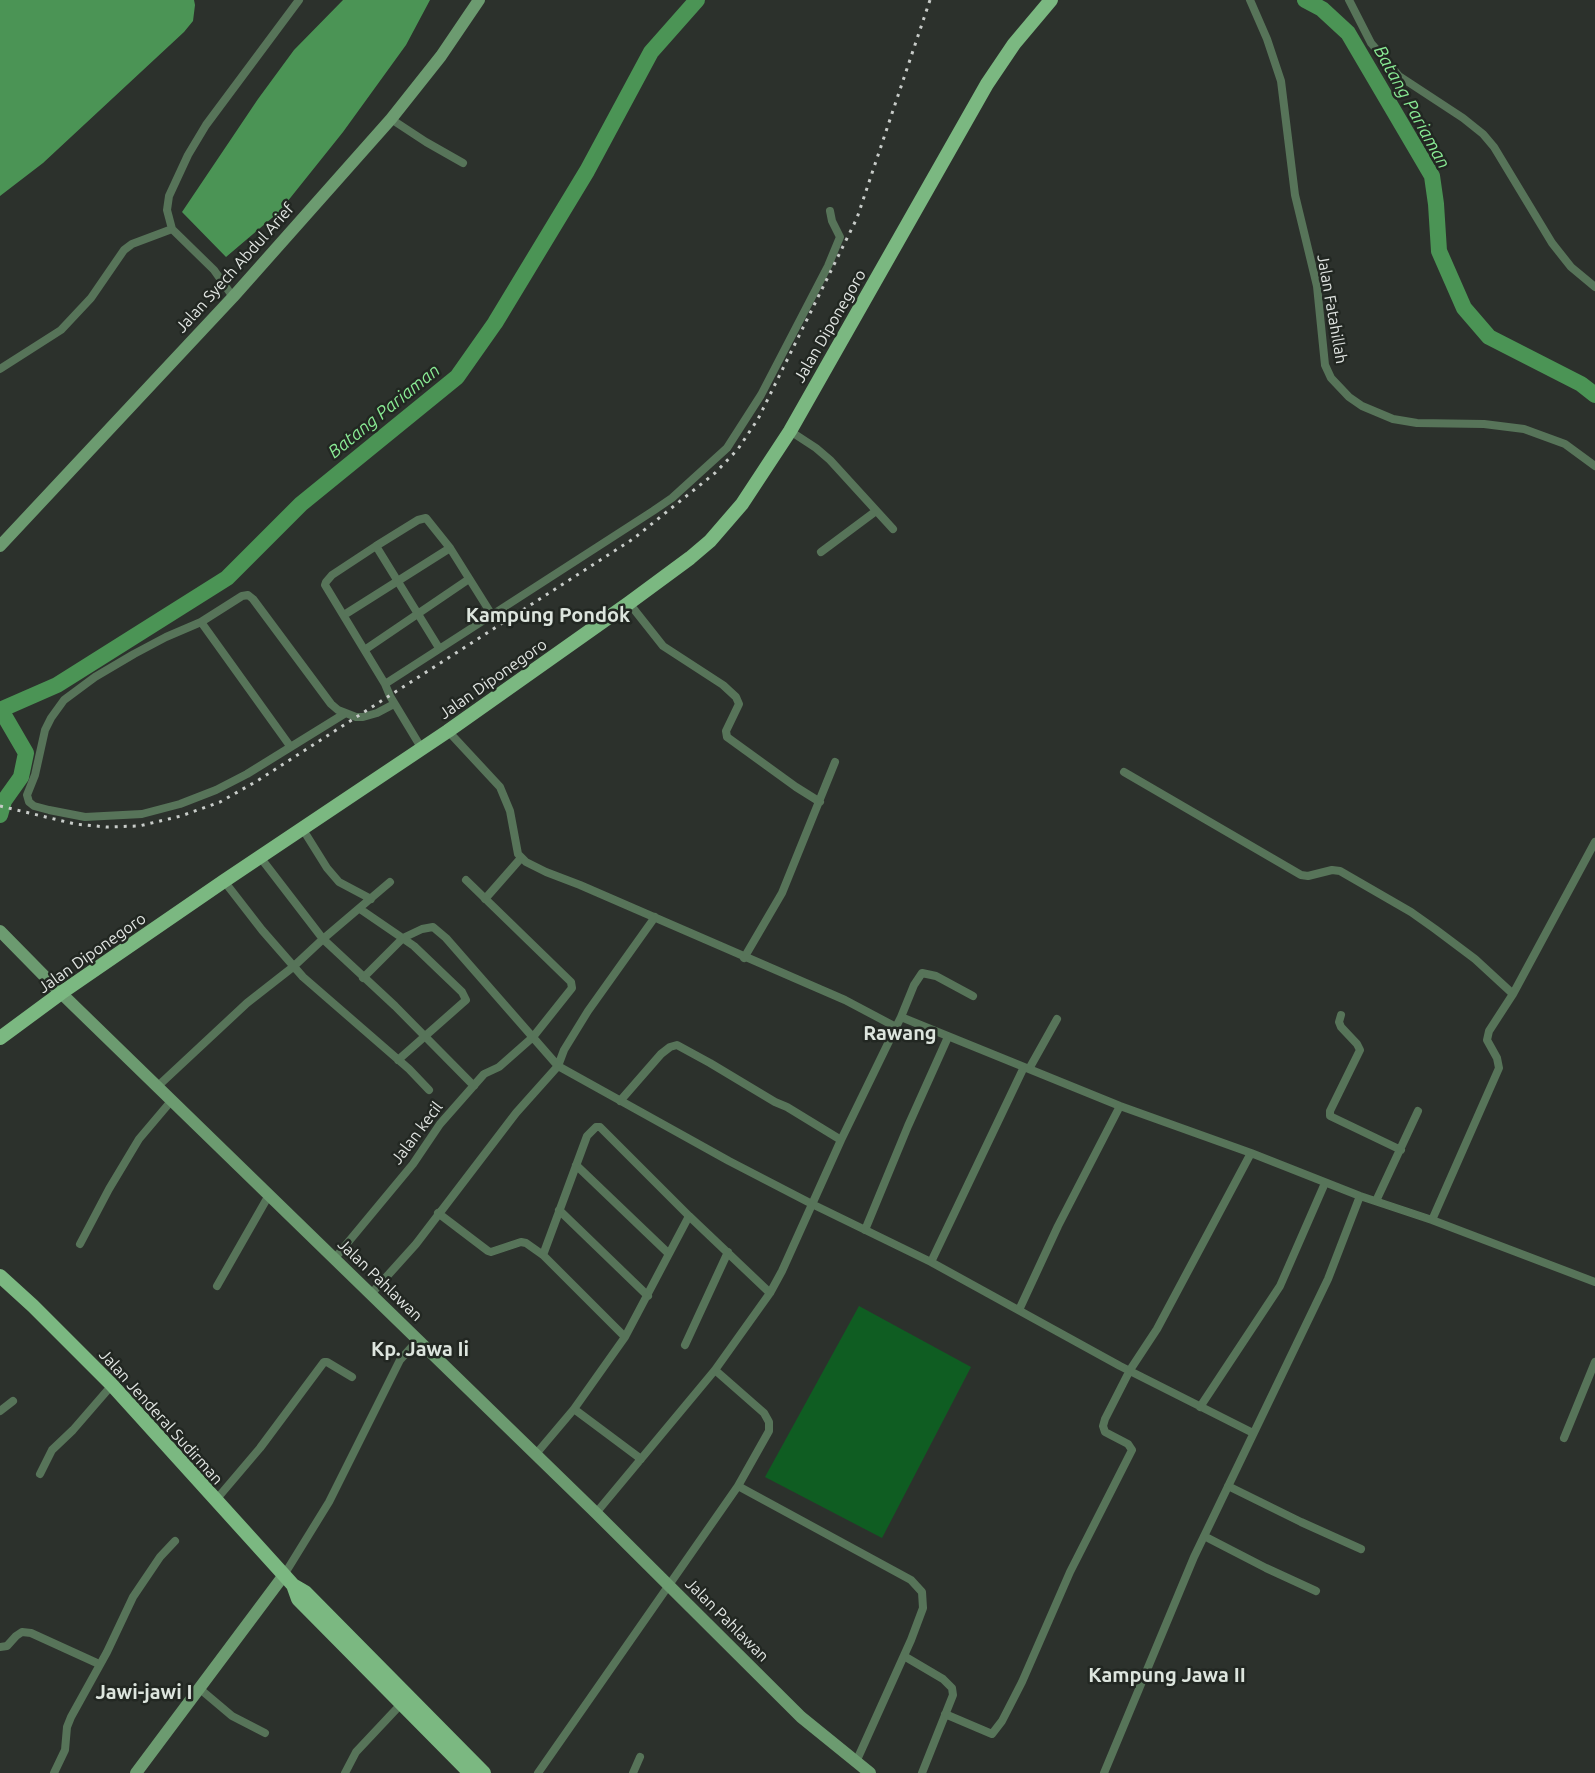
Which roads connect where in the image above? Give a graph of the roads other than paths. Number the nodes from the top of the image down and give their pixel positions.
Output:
1 (299, 0) edge
2 (479, 0) edge
3 (1051, 0) edge
4 (1250, 0) edge
5 (1349, 0) edge
6 (391, 119) junction
7 (463, 163) dead end
8 (830, 211) dead end
9 (172, 229) junction
10 (1595, 287) edge
11 (233, 297) junction
12 (0, 369) edge
13 (790, 431) junction
14 (1595, 466) edge
15 (876, 511) junction
16 (893, 529) dead end
17 (0, 546) edge
18 (376, 546) junction
19 (450, 548) junction
20 (822, 552) dead end
21 (470, 579) junction
22 (396, 581) junction
23 (629, 603) junction
24 (418, 614) junction
25 (344, 615) junction
26 (492, 615) junction
27 (201, 622) junction
28 (439, 648) junction
29 (366, 650) junction
30 (385, 684) junction
31 (394, 704) junction
32 (344, 714) junction
33 (448, 730) junction
34 (290, 746) junction
35 (422, 749) junction
36 (835, 762) dead end
37 (1124, 772) dead end
38 (820, 802) junction
39 (302, 828) junction
40 (1595, 842) edge
41 (260, 857) junction
42 (521, 858) junction
43 (466, 880) dead end
44 (224, 881) junction
45 (390, 882) dead end
46 (371, 899) junction
47 (485, 899) junction
48 (360, 909) junction
49 (655, 917) junction
50 (0, 931) edge
51 (403, 938) junction
52 (322, 939) junction
53 (744, 958) junction
54 (293, 967) junction
55 (363, 978) junction
56 (62, 993) junction
57 (1513, 994) junction
58 (973, 996) dead end
59 (1341, 1015) dead end
60 (901, 1017) junction
61 (1057, 1019) dead end
62 (896, 1027) junction
63 (426, 1037) junction
64 (533, 1037) junction
65 (948, 1037) junction
66 (0, 1038) edge
67 (398, 1060) junction
68 (558, 1066) junction
69 (1027, 1068) junction
70 (158, 1086) junction
71 (474, 1086) junction
72 (429, 1090) dead end
73 (172, 1100) junction
74 (620, 1101) junction
75 (1120, 1106) junction
76 (1418, 1111) dead end
77 (841, 1140) junction
78 (1401, 1150) junction
79 (1251, 1153) junction
80 (576, 1165) junction
81 (1325, 1183) junction
82 (269, 1195) junction
83 (1360, 1196) junction
84 (1376, 1201) junction
85 (812, 1204) junction
86 (559, 1210) junction
87 (438, 1213) junction
88 (688, 1216) junction
89 (1432, 1220) junction
90 (865, 1230) junction
91 (80, 1244) dead end
92 (728, 1252) junction
93 (668, 1253) junction
94 (543, 1255) junction
95 (335, 1258) junction
96 (931, 1262) junction
97 (0, 1276) edge
98 (1595, 1282) edge
99 (217, 1286) dead end
100 (770, 1293) junction
101 (371, 1294) junction
102 (648, 1296) junction
103 (1019, 1310) junction
104 (625, 1337) junction
105 (418, 1340) junction
106 (685, 1345) dead end
107 (1595, 1362) edge
108 (715, 1370) junction
109 (1130, 1370) junction
110 (352, 1377) dead end
111 (112, 1385) junction
112 (14, 1401) dead end
113 (1200, 1407) junction
114 (574, 1409) junction
115 (0, 1411) edge
116 (1253, 1433) junction
117 (1564, 1438) dead end
118 (536, 1454) junction
119 (641, 1459) junction
120 (40, 1474) dead end
121 (738, 1486) junction
122 (1228, 1486) junction
123 (215, 1501) junction
124 (596, 1513) junction
125 (1204, 1536) junction
126 (175, 1541) dead end
127 (1361, 1549) dead end
128 (288, 1580) junction
129 (668, 1585) junction
130 (1316, 1591) dead end
131 (0, 1647) edge
132 (904, 1656) junction
133 (99, 1664) junction
134 (200, 1689) junction
135 (405, 1699) junction
136 (945, 1714) junction
137 (265, 1733) dead end
138 (640, 1757) dead end
139 (856, 1762) junction
140 (868, 1772) edge
141 (54, 1773) edge
142 (136, 1773) edge
143 (345, 1773) edge
144 (470, 1773) edge
145 (484, 1773) edge
146 (538, 1773) edge
147 (633, 1773) edge
148 (922, 1773) edge
149 (1104, 1773) edge

1 - 9 street
2 - 6 street, Jalan Syech Abdul Arief
3 - 13 main road, Jalan Diponegoro
4 - 14 street, Jalan Fatahillah
5 - 10 street
6 - 7 street
6 - 11 street, Jalan Syech Abdul Arief
8 - 26 street
9 - 11 street
9 - 12 street
11 - 17 street, Jalan Syech Abdul Arief
13 - 15 street
13 - 23 main road, Jalan Diponegoro
15 - 16 street
15 - 20 street
18 - 19 street
18 - 22 street
18 - 25 street
19 - 21 street
19 - 22 street
21 - 24 street
21 - 26 street
22 - 24 street
22 - 25 street
23 - 33 main road, Jalan Diponegoro
23 - 38 street
24 - 28 street
24 - 29 street
25 - 29 street
26 - 28 street
27 - 32 street
27 - 34 street
27 - 34 street
28 - 30 street
29 - 30 street
30 - 31 street
31 - 32 street
31 - 35 street
32 - 34 street
33 - 35 main road, Jalan Diponegoro
33 - 42 street
35 - 39 main road, Jalan Diponegoro
36 - 38 street
37 - 57 street
38 - 53 street
39 - 41 main road, Jalan Diponegoro
39 - 46 street
40 - 57 street
41 - 44 main road, Jalan Diponegoro
41 - 52 street
42 - 47 street
42 - 49 street
43 - 47 street
44 - 54 street
44 - 56 main road, Jalan Diponegoro
45 - 46 street
46 - 48 street
47 - 64 street, Jalan kecil
48 - 51 street
48 - 52 street
49 - 53 street
49 - 68 street
50 - 56 street, Jalan Pahlawan
51 - 55 street
51 - 63 street
51 - 64 street
52 - 54 street
52 - 55 street
53 - 62 street
54 - 67 street
54 - 70 street
55 - 63 street
56 - 66 main road, Jalan Diponegoro
56 - 70 street, Jalan Pahlawan
57 - 89 street
58 - 60 street
59 - 78 street
60 - 62 street
60 - 65 street
61 - 69 street
62 - 77 street
63 - 67 street
63 - 71 street
64 - 68 street
64 - 71 street, Jalan kecil
65 - 69 street
65 - 90 street
67 - 72 street
68 - 74 street
68 - 87 street
69 - 75 street
69 - 96 street
70 - 73 street, Jalan Pahlawan
71 - 95 street, Jalan kecil
73 - 82 street, Jalan Pahlawan
73 - 91 street
74 - 77 street
74 - 85 street
75 - 79 street
75 - 103 street
76 - 78 street
77 - 85 street
78 - 84 street
79 - 81 street
79 - 109 street
80 - 86 street
80 - 88 street
80 - 93 street
81 - 83 street
81 - 113 street
82 - 95 street, Jalan Pahlawan
82 - 99 street
83 - 84 street
83 - 116 street
84 - 89 street
85 - 90 street
85 - 100 street
86 - 94 street
86 - 102 street
87 - 94 street
87 - 101 street
88 - 92 street
88 - 93 street
89 - 98 street
90 - 96 street
92 - 100 street
92 - 106 street
93 - 102 street
94 - 104 street
95 - 101 street, Jalan Pahlawan
96 - 103 street
97 - 111 main road, Jalan Jenderal Sudirman
100 - 108 street
101 - 105 street, Jalan Pahlawan
102 - 104 street
103 - 109 street
104 - 114 street
105 - 118 street, Jalan Pahlawan
105 - 128 street
107 - 117 street
108 - 119 street
108 - 121 street
109 - 113 street
109 - 136 street
110 - 123 street
111 - 120 street
111 - 123 main road, Jalan Jenderal Sudirman
112 - 115 street
113 - 116 street
114 - 118 street
114 - 119 street
116 - 122 street
118 - 124 street, Jalan Pahlawan
119 - 124 street
121 - 129 street
121 - 132 street
122 - 125 street
122 - 127 street
123 - 128 main road, Jalan Jenderal Sudirman
124 - 129 street, Jalan Pahlawan
125 - 130 street
125 - 149 street
126 - 133 street
128 - 134 street
128 - 135 main road, Jalan Jenderal Sudirman
129 - 139 street, Jalan Pahlawan
129 - 146 street
131 - 133 street
132 - 136 street
132 - 139 street
133 - 141 street
134 - 137 street
134 - 142 street
135 - 143 street
135 - 144 main road, Jalan Jenderal Sudirman
135 - 145 main road, Jalan Jenderal Sudirman
136 - 148 street
138 - 147 street
139 - 140 street, Jalan Pahlawan

